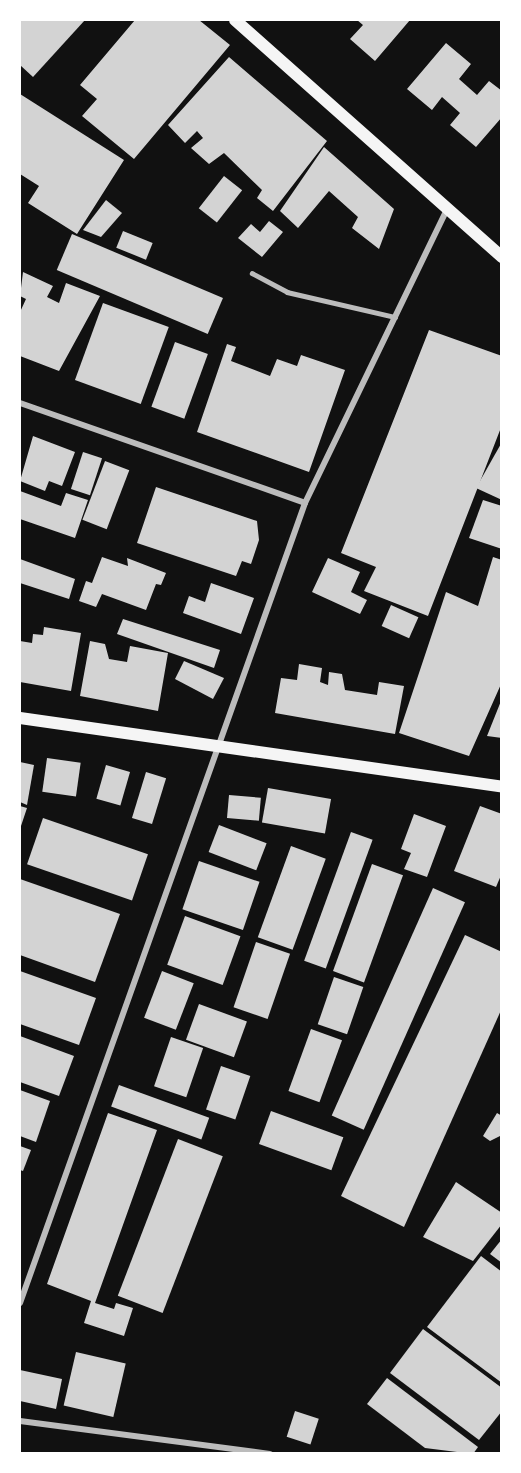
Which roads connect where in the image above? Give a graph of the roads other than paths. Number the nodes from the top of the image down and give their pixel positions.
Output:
1 (235, 20) edge
2 (447, 208) junction
3 (501, 257) edge
4 (252, 273) dead end
5 (395, 317) junction
6 (20, 403) edge
7 (306, 503) junction
8 (20, 718) edge
9 (219, 747) junction
10 (501, 787) edge
11 (20, 1303) edge
12 (20, 1421) edge
13 (270, 1454) edge

1 - 2 main road
2 - 3 main road
2 - 5 street
4 - 5 lane
5 - 7 street
6 - 7 street
7 - 9 street
8 - 9 main road
9 - 10 main road
9 - 11 street
12 - 13 street

